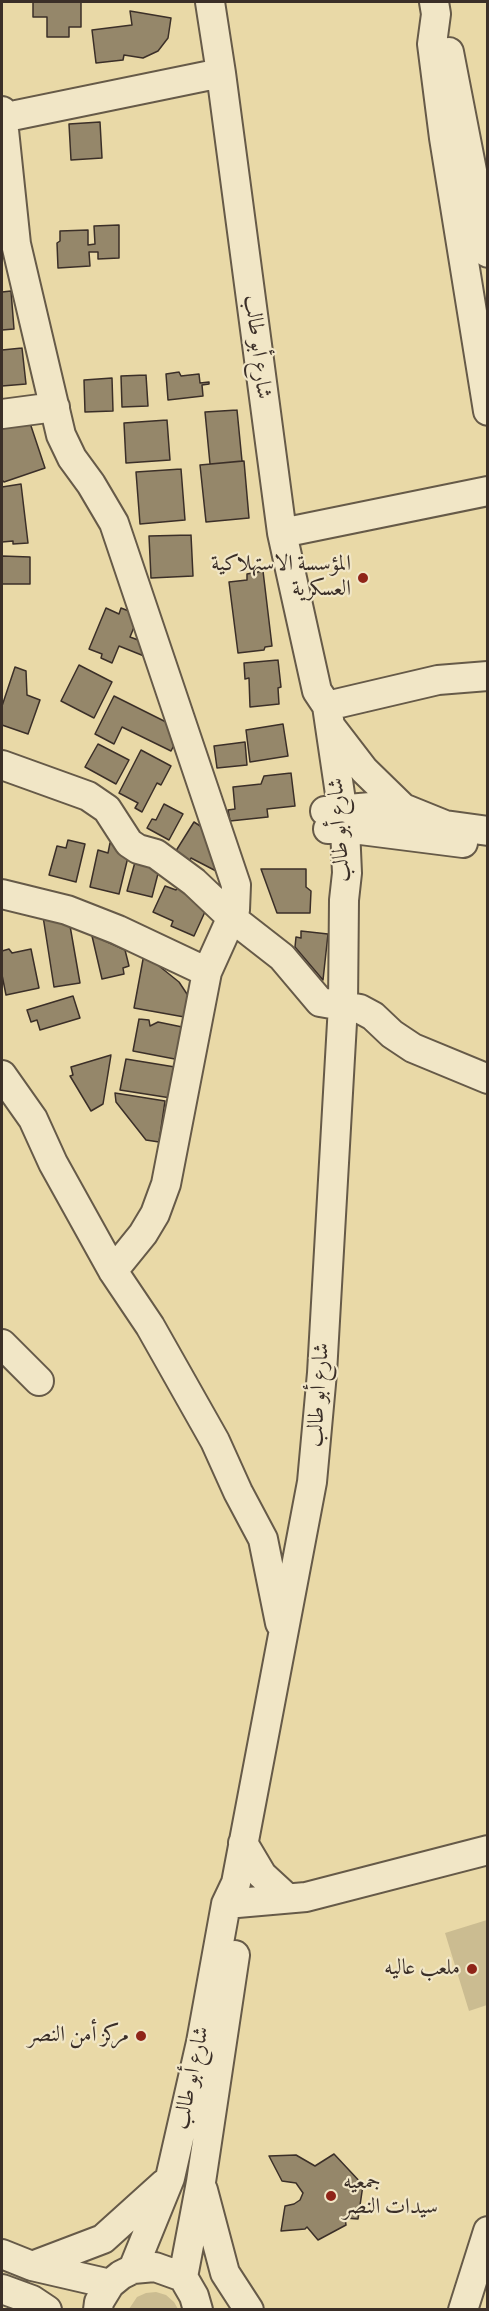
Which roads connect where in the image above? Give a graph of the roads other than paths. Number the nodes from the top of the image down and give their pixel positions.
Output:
1 (210, 2) edge
2 (435, 8) edge
3 (222, 73) junction
4 (2, 111) edge
5 (2, 118) edge
6 (488, 253) edge
7 (13, 283) edge
8 (55, 407) junction
9 (488, 411) edge
10 (2, 414) edge
11 (488, 491) edge
12 (282, 533) junction
13 (488, 676) edge
14 (325, 708) junction
15 (2, 765) edge
16 (404, 808) junction
17 (335, 820) junction
18 (488, 831) edge
19 (488, 847) edge
20 (2, 894) edge
21 (232, 918) junction
22 (207, 972) junction
23 (343, 1005) junction
24 (2, 1075) edge
25 (488, 1079) edge
26 (113, 1271) junction
27 (2, 1344) edge
28 (39, 1381) dead end
29 (283, 1634) junction
30 (243, 1843) junction
31 (488, 1850) edge
32 (296, 1898) junction
33 (233, 1907) junction
34 (170, 2178) junction
35 (201, 2182) junction
36 (487, 2234) edge
37 (2, 2254) edge
38 (32, 2266) junction
39 (121, 2276) junction
40 (2, 2289) edge
41 (192, 2294) edge
42 (40, 2306) edge
43 (466, 2306) edge
44 (98, 2310) edge
45 (223, 2310) edge
46 (249, 2310) edge

1 - 3 street, شارع أبو طالب
2 - 6 street
2 - 9 street
3 - 5 street
3 - 12 street, شارع أبو طالب
4 - 5 street
5 - 7 street
7 - 8 street
8 - 10 street
8 - 21 street
11 - 12 street
12 - 14 street, شارع أبو طالب
13 - 14 street
14 - 16 street
14 - 17 street, شارع أبو طالب
14 - 17 street, شارع أبو طالب
15 - 21 street
16 - 17 street
16 - 18 street
17 - 19 street
17 - 23 street, شارع أبو طالب
20 - 22 street
21 - 22 street
21 - 23 street
22 - 26 street
23 - 25 street
23 - 29 street, شارع أبو طالب
24 - 26 street
26 - 29 street
27 - 28 street
29 - 30 street, شارع أبو طالب
30 - 32 street
30 - 33 street, شارع أبو طالب
31 - 32 street
32 - 33 street
33 - 34 street, شارع أبو طالب
33 - 35 street, شارع أبو طالب
34 - 38 street
34 - 39 street, شارع أبو طالب
35 - 41 street, شارع أبو طالب
35 - 46 street
36 - 43 street
37 - 38 street
38 - 39 street
39 - 41 street
39 - 44 street, شارع أبو طالب
40 - 42 street
41 - 45 street

